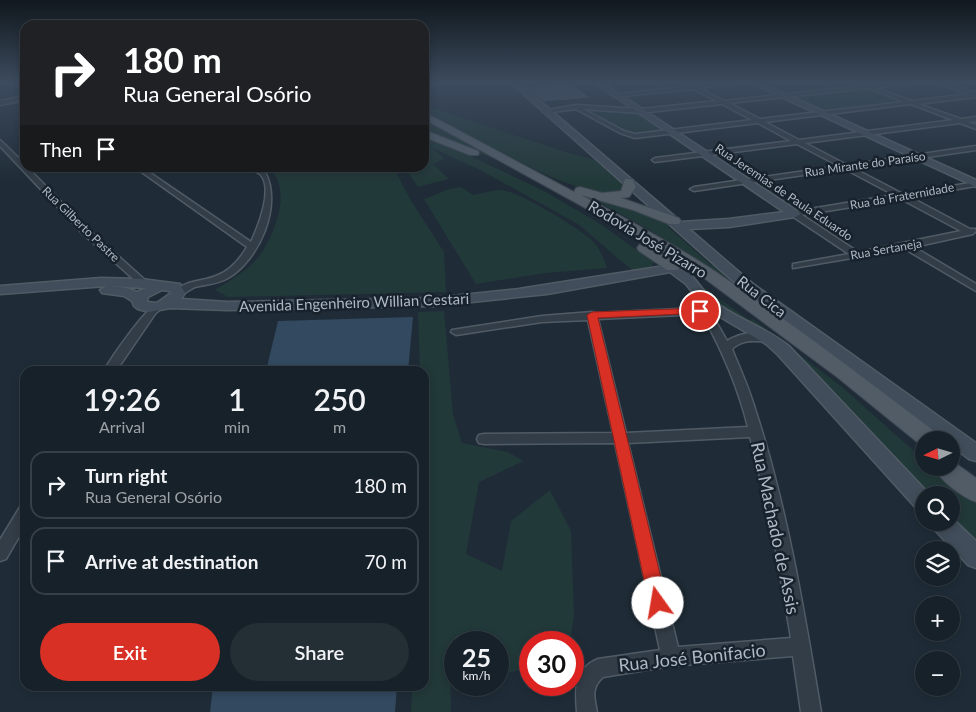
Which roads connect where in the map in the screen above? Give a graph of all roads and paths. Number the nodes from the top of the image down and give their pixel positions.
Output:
1 (551, 116) edge
2 (594, 116) edge
3 (647, 116) edge
4 (749, 116) edge
5 (797, 116) edge
6 (830, 116) edge
7 (947, 116) edge
8 (429, 118) edge
9 (976, 119) edge
10 (758, 121) junction
11 (960, 121) junction
12 (976, 127) edge
13 (670, 132) junction
14 (868, 133) junction
15 (429, 135) edge
16 (0, 142) edge
17 (800, 142) junction
18 (976, 148) edge
19 (705, 154) junction
20 (920, 156) junction
21 (655, 160) dead end
22 (20, 163) edge
23 (848, 167) junction
24 (29, 172) edge
25 (145, 172) edge
26 (261, 172) edge
27 (976, 179) edge
28 (534, 181) junction
29 (629, 182) junction
30 (745, 182) junction
31 (553, 184) junction
32 (976, 184) edge
33 (694, 189) dead end
34 (594, 195) junction
35 (902, 196) junction
36 (795, 214) junction
37 (676, 223) junction
38 (973, 231) edge
39 (906, 246) junction
40 (253, 247) junction
41 (857, 255) junction
42 (796, 266) dead end
43 (672, 267) junction
44 (142, 282) junction
45 (976, 288) edge
46 (0, 290) edge
47 (171, 296) junction
48 (0, 298) edge
49 (140, 302) junction
50 (712, 310) junction
51 (592, 315) junction
52 (456, 332) dead end
53 (776, 338) junction
54 (130, 340) junction
55 (726, 348) junction
56 (113, 366) edge
57 (919, 431) edge
58 (756, 432) junction
59 (620, 438) junction
60 (484, 439) dead end
61 (915, 442) edge
62 (976, 453) edge
63 (960, 464) edge
64 (956, 476) edge
65 (976, 476) edge
66 (976, 492) edge
67 (915, 493) edge
68 (20, 520) edge
69 (951, 531) edge
70 (0, 554) edge
71 (976, 557) edge
72 (801, 646) junction
73 (671, 657) junction
74 (587, 712) edge
75 (811, 712) edge

1 - 29 street, Rua Cica
2 - 13 street
3 - 13 street, Rua Jeremias de Paula Eduardo
4 - 10 street
5 - 10 street
6 - 14 street
7 - 11 street
8 - 31 main road, Rodovia José Pizarro
9 - 11 street
10 - 13 street
10 - 17 street
11 - 12 street
11 - 14 street
13 - 19 street, Rua Jeremias de Paula Eduardo
14 - 17 street
14 - 20 street
15 - 28 main road, Rodovia José Pizarro
16 - 22 street, Rua Gilberto Pastre
17 - 19 street
17 - 23 street
18 - 20 street, Rua Mirante do Paraíso
19 - 21 street
19 - 30 street, Rua Jeremias de Paula Eduardo
20 - 23 street, Rua Mirante do Paraíso
20 - 27 street
20 - 32 street
23 - 30 street, Rua Mirante do Paraíso
23 - 35 street
24 - 44 street, Rua Gilberto Pastre
25 - 40 street
26 - 40 street
28 - 43 main road
28 - 53 main road, Rodovia José Pizarro
29 - 34 main road
29 - 37 street, Rua Cica
30 - 33 street, Rua Mirante do Paraíso
30 - 36 street, Rua Jeremias de Paula Eduardo
31 - 34 main road
31 - 57 main road, Rodovia José Pizarro
32 - 35 street, Rua da Fraternidade
34 - 37 main road
35 - 36 street, Rua da Fraternidade
35 - 38 street
36 - 37 street, Rua da Fraternidade
36 - 41 street, Rua Jeremias de Paula Eduardo
37 - 62 street, Rua Cica
38 - 39 street, Rua Sertaneja
39 - 41 street, Rua Sertaneja
39 - 45 street
40 - 47 street
41 - 42 street, Rua Sertaneja
43 - 47 street, Avenida Engenheiro Willian Cestari
43 - 50 street
44 - 46 street, Avenida Engenheiro Willian Cestari
44 - 47 street, Avenida Engenheiro Willian Cestari
47 - 49 street
47 - 54 street
48 - 49 street
49 - 54 street
50 - 51 street
50 - 53 street
50 - 55 street, Rua Machado de Assis
51 - 52 street
51 - 59 street
53 - 55 street
53 - 61 main road, Rodovia José Pizarro
53 - 67 street
54 - 56 street
55 - 58 street, Rua Machado de Assis
58 - 59 street
58 - 72 street, Rua Machado de Assis
59 - 60 street
59 - 73 street
63 - 65 main road
64 - 66 main road
68 - 70 street
69 - 71 street
72 - 73 street, Rua José Bonifacio
72 - 75 street, Rua Machado de Assis
73 - 74 street, Rua José Bonifacio

